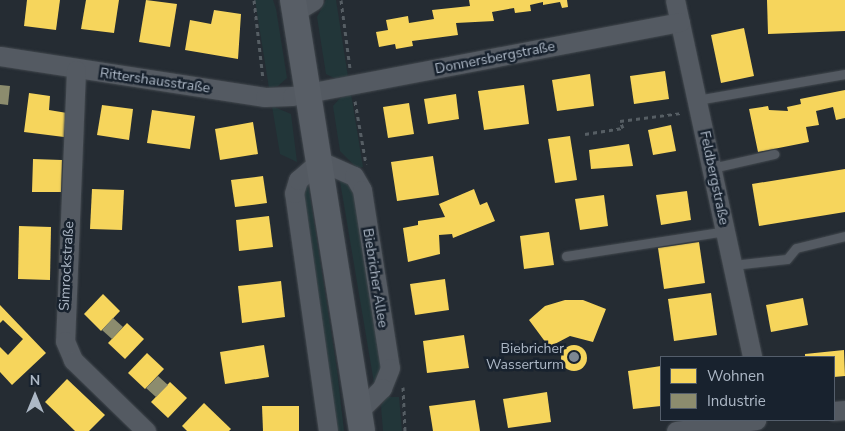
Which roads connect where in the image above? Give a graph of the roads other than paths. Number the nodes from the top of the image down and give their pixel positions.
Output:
1 (675, 0) edge
2 (301, 4) edge
3 (680, 22) junction
4 (0, 56) edge
5 (76, 70) junction
6 (845, 74) edge
7 (310, 94) junction
8 (699, 106) junction
9 (774, 154) dead end
10 (320, 161) junction
11 (712, 168) junction
12 (726, 230) junction
13 (845, 236) edge
14 (566, 256) dead end
15 (733, 265) junction
16 (752, 356) edge
17 (361, 420) edge
18 (749, 421) edge
19 (146, 431) edge
20 (328, 431) edge
21 (676, 431) edge

1 - 3 street, Feldbergstraße
2 - 7 main road, Biebricher Allee
3 - 7 street, Donnersbergstraße
3 - 8 street, Feldbergstraße
4 - 5 street, Rittershausstraße
5 - 7 street, Rittershausstraße
5 - 19 street, Simrockstraße
6 - 8 lane
7 - 10 main road, Biebricher Allee
8 - 11 street, Feldbergstraße
9 - 11 lane
10 - 17 main road, Biebricher Allee
10 - 17 street, Biebricher Allee
10 - 20 street
11 - 12 street, Feldbergstraße
12 - 14 lane
12 - 15 street, Feldbergstraße
13 - 15 lane
15 - 16 street, Feldbergstraße
18 - 21 street

